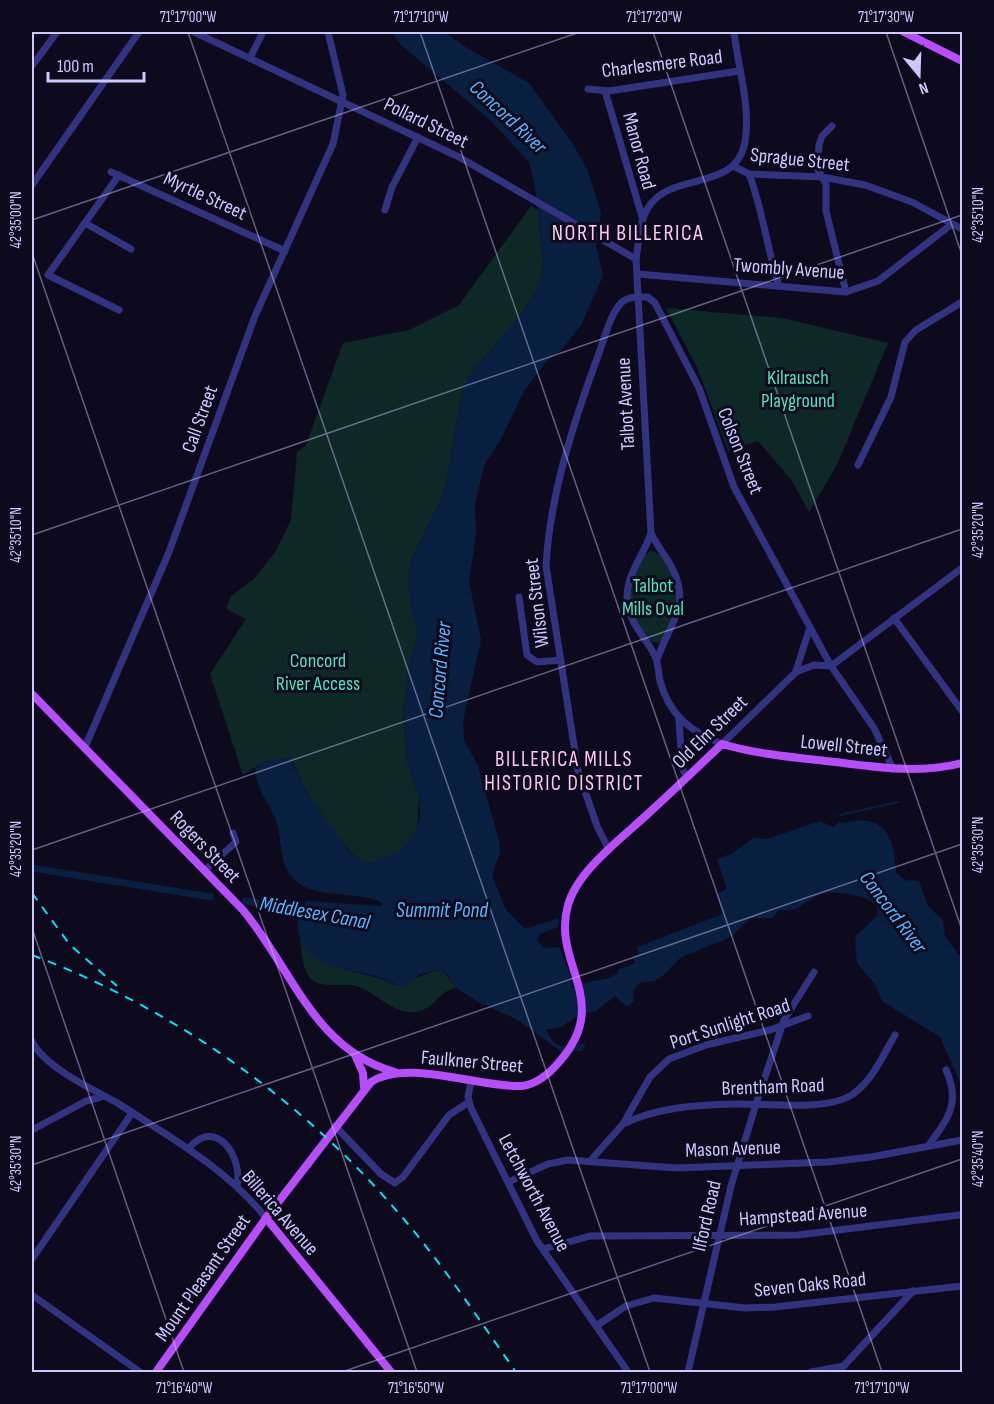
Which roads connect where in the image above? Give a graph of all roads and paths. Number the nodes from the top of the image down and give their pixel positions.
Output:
1 (57, 32) edge
2 (139, 32) edge
3 (194, 32) edge
4 (262, 32) edge
5 (328, 32) edge
6 (734, 32) edge
7 (908, 32) edge
8 (250, 58) junction
9 (963, 61) edge
10 (32, 66) edge
11 (739, 71) junction
12 (588, 89) dead end
13 (605, 91) junction
14 (343, 101) junction
15 (832, 126) dead end
16 (418, 136) junction
17 (733, 166) junction
18 (111, 171) dead end
19 (749, 174) junction
20 (119, 175) junction
21 (822, 177) junction
22 (32, 185) edge
23 (384, 210) dead end
24 (643, 220) junction
25 (85, 223) junction
26 (952, 224) junction
27 (963, 229) edge
28 (130, 249) dead end
29 (285, 251) junction
30 (636, 259) junction
31 (638, 274) junction
32 (779, 286) junction
33 (846, 292) junction
34 (637, 297) junction
35 (963, 302) edge
36 (119, 310) dead end
37 (858, 465) dead end
38 (651, 533) junction
39 (963, 568) edge
40 (519, 597) dead end
41 (894, 618) junction
42 (810, 627) junction
43 (561, 660) junction
44 (657, 660) junction
45 (831, 666) junction
46 (796, 672) junction
47 (32, 694) edge
48 (963, 711) edge
49 (679, 718) junction
50 (722, 744) junction
51 (85, 747) junction
52 (963, 763) edge
53 (893, 769) junction
54 (687, 777) junction
55 (233, 833) dead end
56 (609, 850) junction
57 (206, 869) junction
58 (814, 972) dead end
59 (579, 984) joint
60 (808, 1016) dead end
61 (782, 1025) junction
62 (895, 1035) dead end
63 (33, 1047) edge
64 (352, 1052) junction
65 (946, 1070) dead end
66 (398, 1073) junction
67 (471, 1081) junction
68 (363, 1088) junction
69 (101, 1097) junction
70 (469, 1102) junction
71 (756, 1104) junction
72 (132, 1113) junction
73 (623, 1124) junction
74 (335, 1126) junction
75 (32, 1130) edge
76 (963, 1140) edge
77 (927, 1146) junction
78 (189, 1148) junction
79 (591, 1160) junction
80 (737, 1165) junction
81 (508, 1182) junction
82 (237, 1186) junction
83 (959, 1215) dead end
84 (266, 1218) junction
85 (719, 1237) junction
86 (543, 1249) junction
87 (32, 1259) edge
88 (963, 1286) edge
89 (913, 1291) junction
90 (32, 1294) edge
91 (704, 1303) junction
92 (596, 1326) junction
93 (844, 1366) junction
94 (140, 1372) edge
95 (156, 1372) edge
96 (391, 1372) edge
97 (628, 1372) edge
98 (688, 1372) edge
99 (811, 1372) edge
100 (838, 1372) edge

1 - 10 street
2 - 22 street
3 - 8 street, Pollard Street
4 - 8 street
5 - 14 street
6 - 11 street
7 - 9 main road
8 - 14 street, Pollard Street
11 - 13 street, Charlesmere Road
11 - 17 street
12 - 13 street, Charlesmere Road
13 - 24 street, Manor Road
14 - 16 street, Pollard Street
14 - 29 street, Call Street
15 - 21 street
16 - 23 street
16 - 30 street, Pollard Street
17 - 19 street, Sprague Street
17 - 24 street
18 - 20 street, Myrtle Street
19 - 21 street, Sprague Street
19 - 32 street
20 - 25 street
20 - 29 street, Myrtle Street
21 - 26 street, Sprague Street
21 - 33 street
24 - 30 street
25 - 28 street
25 - 36 street
26 - 27 street, Sprague Street
26 - 33 street, Twombly Avenue
29 - 51 street, Call Street
30 - 31 street
31 - 32 street, Twombly Avenue
31 - 34 street, Talbot Avenue
32 - 33 street, Twombly Avenue
34 - 38 street, Talbot Avenue
34 - 42 street, Colson Street
34 - 43 street, Wilson Street
35 - 37 street
38 - 44 street, Talbot Avenue
38 - 44 street, Talbot Avenue
39 - 41 street
40 - 43 street
41 - 45 street
41 - 48 street
42 - 45 street, Colson Street
42 - 46 street
43 - 56 street, Wilson Street
44 - 49 street, Talbot Avenue
45 - 46 street
45 - 53 street, Colson Street
46 - 50 street, Old Elm Street
47 - 51 main road, Rogers Street
49 - 50 street, Talbot Avenue
49 - 54 street, Talbot Avenue
50 - 53 main road, Lowell Street
50 - 54 main road, Old Elm Street
51 - 57 main road, Rogers Street
52 - 53 main road, Lowell Street
54 - 56 main road, Old Elm Street
55 - 57 street
56 - 59 main road, Old Elm Street
57 - 64 main road, Rogers Street
58 - 61 street, Ilford Road
59 - 67 main road, Faulkner Street
60 - 61 street, Port Sunlight Road
61 - 71 street, Ilford Road
61 - 73 street, Port Sunlight Road
62 - 71 street, Brentham Road
63 - 69 street, Billerica Avenue
64 - 66 main road, Rogers Street
64 - 68 main road
65 - 77 street
66 - 67 main road, Faulkner Street
66 - 68 main road, Mount Pleasant Street
67 - 70 street
68 - 74 main road, Mount Pleasant Street
69 - 72 street, Billerica Avenue
69 - 75 street
70 - 74 street
70 - 81 street, Letchworth Avenue
71 - 73 street, Brentham Road
71 - 80 street, Ilford Road
72 - 78 street, Billerica Avenue
72 - 87 street
73 - 79 street
74 - 84 main road, Mount Pleasant Street
76 - 77 street, Mason Avenue
77 - 80 street, Mason Avenue
78 - 82 street, Billerica Avenue
78 - 82 street
79 - 80 street, Mason Avenue
79 - 81 street, Mason Avenue
80 - 85 street, Ilford Road
81 - 86 street, Letchworth Avenue
82 - 84 street, Billerica Avenue
83 - 85 street, Hampstead Avenue
84 - 95 main road, Mount Pleasant Street
84 - 96 main road, Billerica Avenue
85 - 86 street, Hampstead Avenue
85 - 91 street, Ilford Road
86 - 92 street, Letchworth Avenue
88 - 89 street, Seven Oaks Road
89 - 91 street, Seven Oaks Road
89 - 93 street
90 - 94 street
91 - 92 street, Seven Oaks Road
91 - 98 street, Ilford Road
92 - 97 street, Letchworth Avenue
93 - 99 street
93 - 100 street

